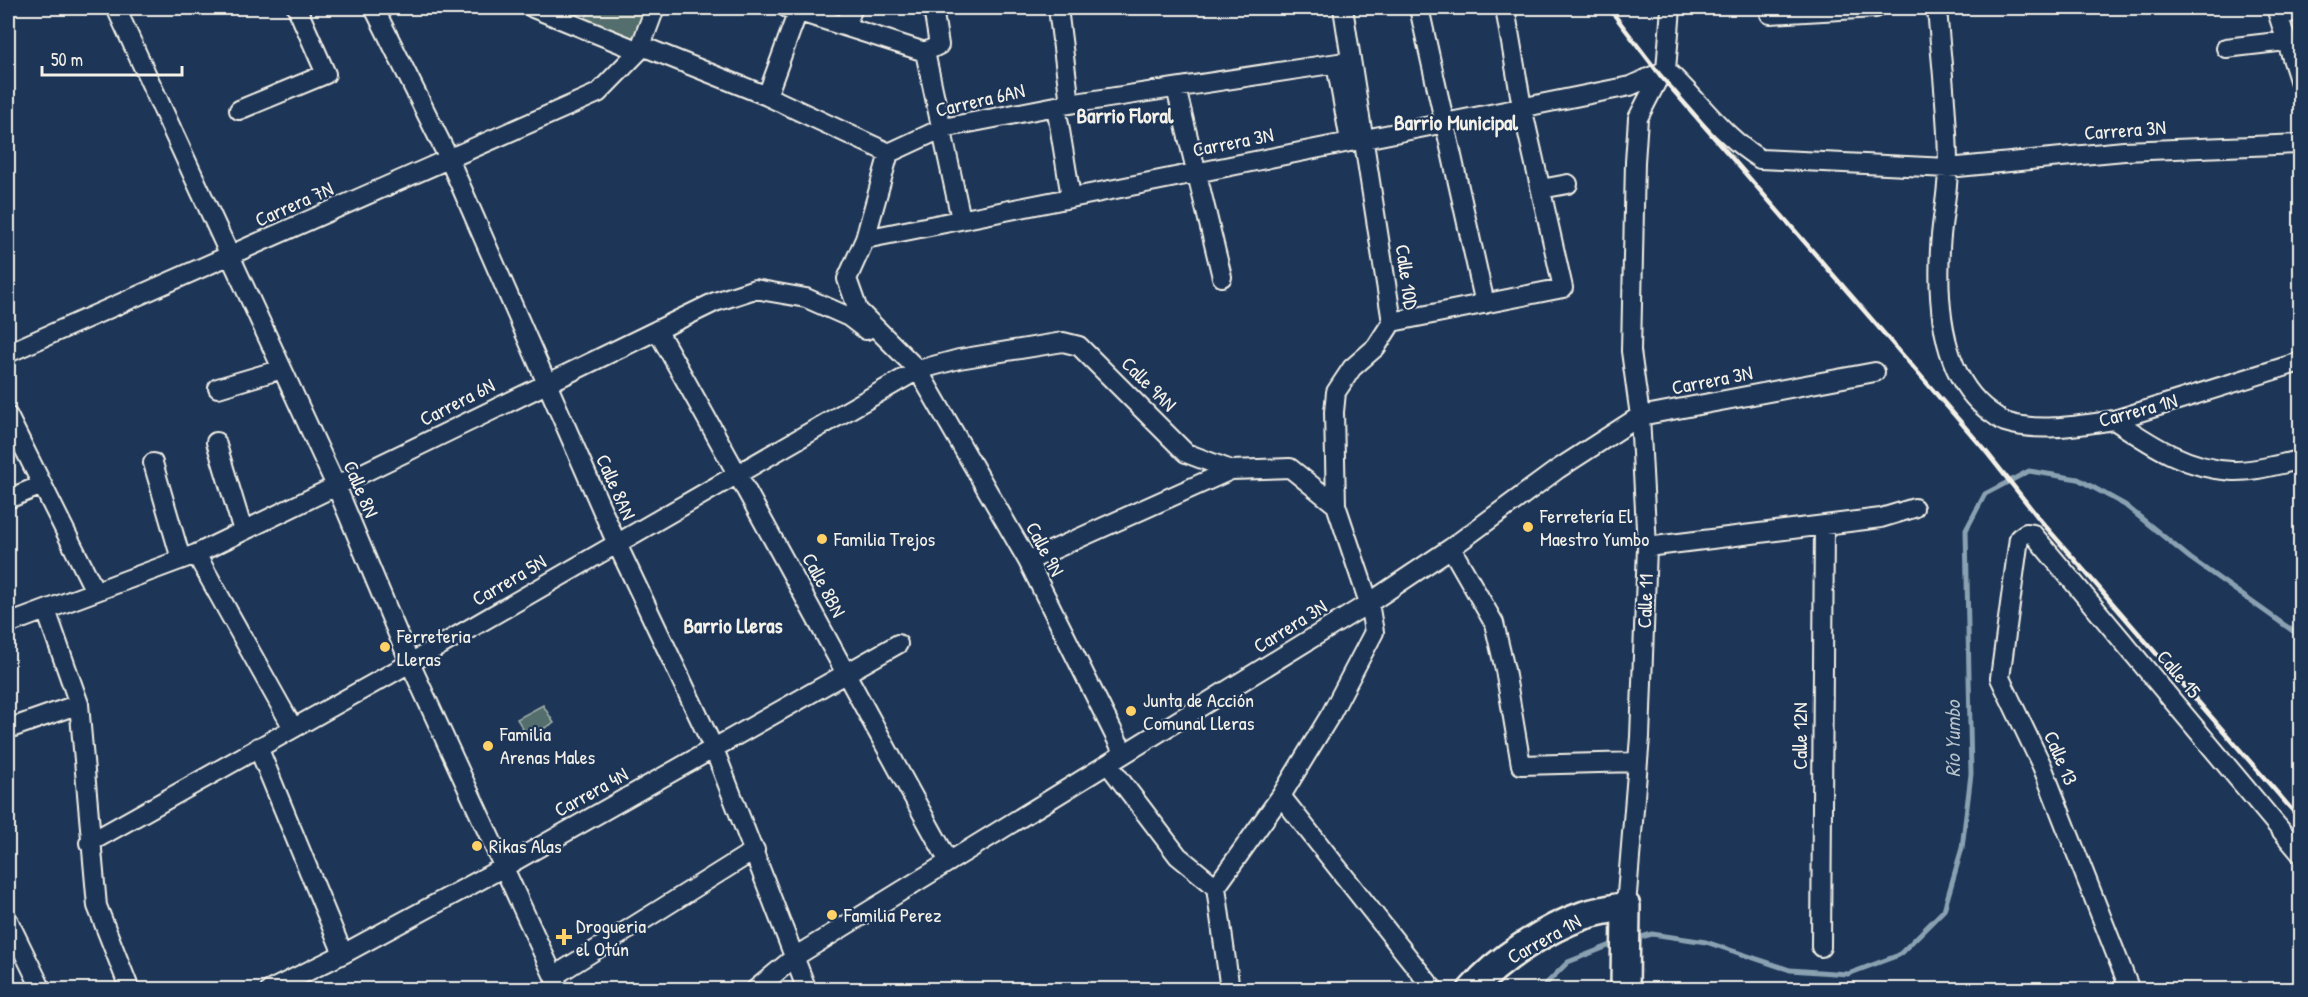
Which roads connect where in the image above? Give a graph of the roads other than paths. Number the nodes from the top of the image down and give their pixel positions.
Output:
1 (116, 8) edge
2 (297, 8) edge
3 (374, 8) edge
4 (533, 8) edge
5 (655, 8) edge
6 (853, 8) edge
7 (933, 8) edge
8 (1058, 8) edge
9 (1342, 8) edge
10 (1419, 8) edge
11 (1505, 8) edge
12 (1671, 8) edge
13 (1876, 8) edge
14 (1937, 8) edge
15 (793, 9) edge
16 (2301, 9) edge
17 (2277, 12) edge
18 (1770, 14) dead end
19 (845, 27) junction
20 (2286, 41) junction
21 (640, 48) junction
22 (2226, 48) dead end
23 (925, 52) junction
24 (1344, 63) junction
25 (1663, 73) junction
26 (2301, 83) edge
27 (1176, 88) junction
28 (766, 96) junction
29 (1063, 105) junction
30 (1522, 107) junction
31 (239, 110) dead end
32 (1445, 123) junction
33 (943, 128) junction
34 (1357, 140) junction
35 (2301, 144) edge
36 (889, 153) junction
37 (449, 159) junction
38 (1948, 168) junction
39 (1197, 172) junction
40 (1568, 184) dead end
41 (1541, 189) junction
42 (1071, 197) junction
43 (961, 219) junction
44 (865, 240) junction
45 (231, 257) junction
46 (1222, 277) dead end
47 (1485, 304) junction
48 (1392, 322) junction
49 (657, 330) junction
50 (8, 352) edge
51 (2301, 362) edge
52 (282, 369) junction
53 (918, 370) junction
54 (1875, 372) dead end
55 (546, 383) junction
56 (218, 388) dead end
57 (8, 416) edge
58 (1640, 416) junction
59 (2114, 420) junction
60 (216, 442) dead end
61 (2301, 460) edge
62 (153, 463) dead end
63 (1231, 470) junction
64 (739, 474) junction
65 (42, 485) junction
66 (337, 488) junction
67 (8, 499) edge
68 (1336, 505) junction
69 (1914, 508) dead end
70 (1824, 525) junction
71 (243, 531) junction
72 (2019, 537) joint
73 (617, 544) junction
74 (1647, 547) junction
75 (1451, 548) junction
76 (188, 556) junction
77 (1028, 561) junction
78 (95, 591) junction
79 (1369, 603) junction
80 (46, 610) junction
81 (8, 624) edge
82 (898, 644) dead end
83 (410, 663) junction
84 (846, 676) junction
85 (79, 704) junction
86 (293, 728) junction
87 (8, 729) edge
88 (258, 747) junction
89 (714, 749) junction
90 (1124, 754) junction
91 (1638, 762) junction
92 (1108, 764) junction
93 (1281, 796) junction
94 (89, 843) junction
95 (755, 850) junction
96 (2301, 853) edge
97 (950, 862) junction
98 (504, 867) junction
99 (1216, 887) junction
100 (1626, 908) junction
101 (8, 920) edge
102 (1821, 947) dead end
103 (344, 954) junction
104 (796, 956) junction
105 (557, 983) edge
106 (1625, 985) edge
107 (42, 990) edge
108 (130, 990) edge
109 (270, 990) edge
110 (755, 990) edge
111 (807, 990) edge
112 (1230, 990) edge
113 (1434, 990) edge
114 (1472, 990) edge
115 (2130, 990) edge

1 - 45 street, Calle 8N
2 - 31 street
3 - 37 street, Calle 8AN
4 - 21 street
5 - 21 street
6 - 19 street
7 - 23 street
8 - 29 street
9 - 24 street, Calle 10D
10 - 32 street
11 - 30 street
12 - 25 street
13 - 18 street
14 - 38 street, Carrera 1N
15 - 19 street
15 - 28 street
16 - 17 street
17 - 20 street
19 - 23 street
20 - 22 street
20 - 26 street
21 - 28 street
21 - 37 street, Carrera 7N
23 - 33 street
24 - 27 street, Carrera 6AN
24 - 34 street, Calle 10D
25 - 30 street, Carrera 3N
25 - 38 street, Carrera 3N
25 - 58 street, Calle 11
27 - 29 street, Carrera 6AN
27 - 39 street
28 - 36 street
29 - 33 street, Carrera 6AN
29 - 42 street
30 - 32 street, Carrera 3N
30 - 41 street
32 - 34 street, Carrera 3N
32 - 47 street
33 - 36 street, Carrera 6AN
33 - 43 street
34 - 39 street, Carrera 3N
34 - 48 street, Calle 10D
35 - 38 street, Carrera 3N
36 - 44 street
37 - 45 street, Carrera 7N
37 - 55 street, Calle 8AN
38 - 59 street, Carrera 1N
39 - 42 street, Carrera 3N
39 - 46 street
40 - 41 street
41 - 47 street
42 - 43 street, Carrera 3N
43 - 44 street, Carrera 3N
44 - 53 street
45 - 50 street, Carrera 7N
45 - 52 street, Calle 8N
47 - 48 street
48 - 68 street, Calle 10D
49 - 53 street, Carrera 6N
49 - 55 street, Carrera 6N
49 - 64 street, Calle 8BN
51 - 59 street, Carrera 1N
52 - 56 street
52 - 66 street, Calle 8N
53 - 63 street, Calle 9AN
53 - 64 street, Carrera 5N
53 - 77 street, Calle 9N
54 - 58 street, Carrera 3N
55 - 66 street, Carrera 6N
55 - 73 street, Calle 8AN
57 - 65 street
58 - 74 street, Calle 11
58 - 75 street, Carrera 3N
59 - 61 street
60 - 71 street
62 - 76 street
63 - 68 street, Calle 9AN
63 - 77 street
64 - 73 street, Carrera 5N
64 - 84 street, Calle 8BN
65 - 67 street
65 - 78 street
66 - 71 street, Carrera 6N
66 - 83 street, Calle 8N
68 - 79 street, Calle 10D
69 - 70 street
70 - 74 street
70 - 102 street, Calle 12N
71 - 76 street, Carrera 6N
72 - 96 street, Calle 15
72 - 115 street, Calle 13
73 - 83 street, Carrera 5N
73 - 89 street, Calle 8AN
74 - 91 street, Calle 11
75 - 79 street, Carrera 3N
75 - 91 street
76 - 78 street, Carrera 6N
76 - 86 street
77 - 90 street, Calle 9N
78 - 80 street, Carrera 6N
79 - 90 street, Carrera 3N
79 - 93 street, Calle 10D
80 - 81 street, Carrera 6N
80 - 85 street
82 - 84 street, Carrera 4N
83 - 86 street, Carrera 5N
83 - 98 street, Calle 8N
84 - 89 street, Carrera 4N
84 - 97 street, Calle 8BN
85 - 87 street
85 - 94 street
86 - 88 street, Carrera 5N
88 - 94 street, Carrera 5N
88 - 103 street
89 - 95 street, Calle 8AN
89 - 98 street, Carrera 4N
90 - 92 street, Carrera 3N
91 - 100 street, Calle 11
92 - 97 street, Carrera 3N
92 - 99 street
93 - 99 street, Calle 10D
93 - 113 street
94 - 108 street
95 - 104 street, Calle 8AN
95 - 105 street
97 - 104 street, Carrera 3N
98 - 103 street, Carrera 4N
98 - 105 street, Calle 8N
99 - 112 street
100 - 106 street, Calle 11
100 - 114 street, Carrera 1N
101 - 107 street
103 - 109 street, Carrera 4N
104 - 110 street, Carrera 3N
104 - 111 street, Calle 8AN

